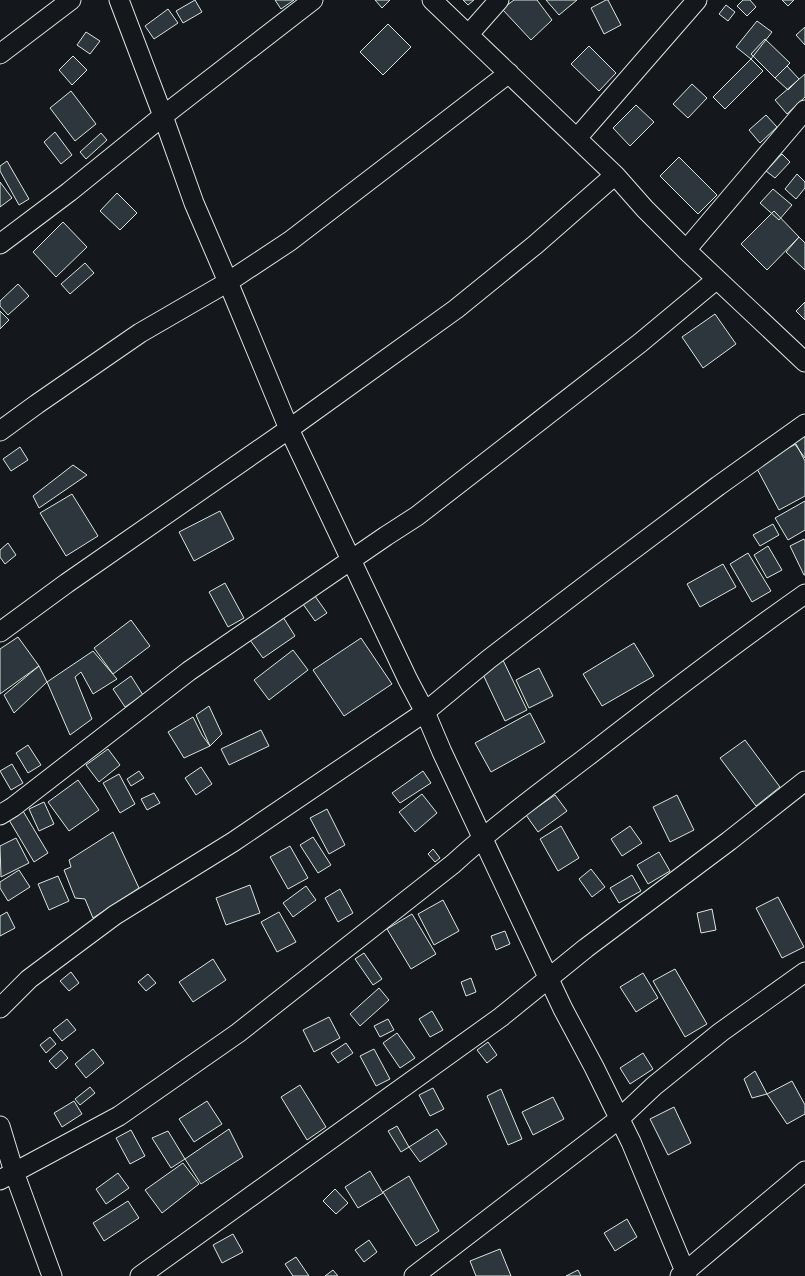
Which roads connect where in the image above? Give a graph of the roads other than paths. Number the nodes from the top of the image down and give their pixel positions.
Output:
1 (71, 0) edge
2 (118, 0) edge
3 (313, 0) edge
4 (432, 0) edge
5 (500, 0) edge
6 (697, 0) edge
7 (469, 34) junction
8 (0, 54) edge
9 (509, 74) junction
10 (805, 110) edge
11 (163, 116) junction
12 (577, 138) junction
13 (615, 175) junction
14 (0, 244) edge
15 (686, 250) junction
16 (717, 278) junction
17 (228, 282) junction
18 (801, 351) edge
19 (805, 424) edge
20 (288, 429) junction
21 (0, 431) edge
22 (351, 561) junction
23 (805, 594) edge
24 (0, 632) edge
25 (425, 712) junction
26 (805, 781) edge
27 (0, 815) edge
28 (482, 838) junction
29 (805, 972) edge
30 (549, 978) junction
31 (0, 1008) edge
32 (618, 1119) junction
33 (0, 1126) edge
34 (805, 1171) edge
35 (7, 1176) edge
36 (684, 1275) edge
37 (52, 1276) edge
38 (140, 1276) edge
39 (414, 1276) edge

1 - 8 street
2 - 11 street
3 - 11 street
4 - 7 street
5 - 7 street
6 - 12 street
7 - 9 street
9 - 12 street
9 - 17 street
10 - 15 street
11 - 14 street
11 - 17 street
12 - 13 street
13 - 15 street
13 - 20 street
15 - 16 street
16 - 18 street
16 - 22 street
17 - 20 street
17 - 21 street
19 - 25 street
20 - 22 street
20 - 24 street
22 - 25 street
22 - 27 street
23 - 28 street
25 - 28 street
25 - 31 street
26 - 30 street
28 - 30 street
28 - 35 street
29 - 32 street
30 - 32 street
30 - 38 street
32 - 36 street
32 - 39 street
33 - 35 street
34 - 36 street
35 - 37 street

